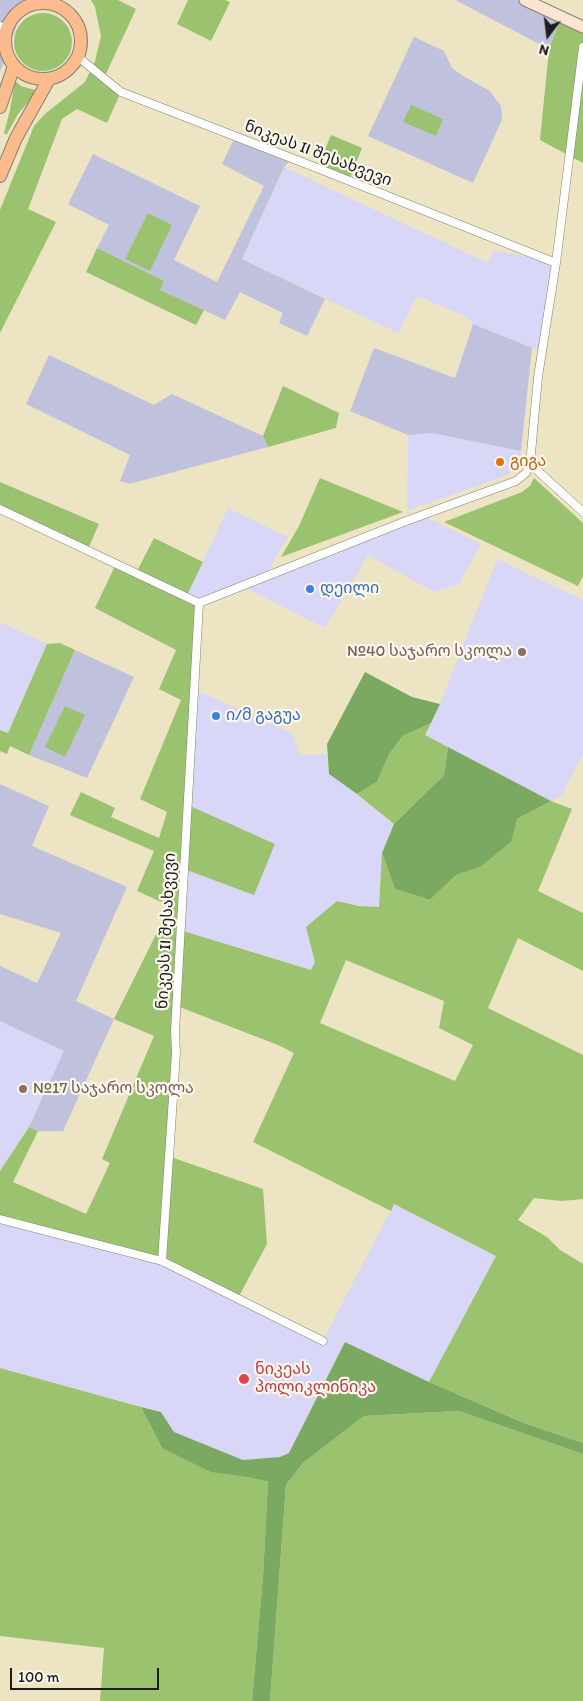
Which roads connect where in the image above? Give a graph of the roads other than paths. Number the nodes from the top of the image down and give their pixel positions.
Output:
1 (525, 0) edge
2 (36, 2) edge
3 (68, 6) edge
4 (583, 27) edge
5 (4, 28) edge
6 (583, 46) edge
7 (78, 57) junction
8 (14, 66) junction
9 (49, 78) junction
10 (0, 107) edge
11 (0, 176) edge
12 (556, 264) junction
13 (530, 464) junction
14 (0, 510) edge
15 (583, 512) edge
16 (199, 603) junction
17 (0, 1219) edge
18 (162, 1261) junction
19 (323, 1340) dead end

1 - 4 main road
2 - 3 main road
2 - 5 main road
3 - 7 main road
5 - 8 main road
6 - 12 street
7 - 9 main road
7 - 12 street, ნიკეას II შესახვევი
8 - 9 main road
8 - 10 main road
9 - 11 main road
12 - 13 street
13 - 15 street
13 - 16 street
14 - 16 street
16 - 18 street, ნიკეას II შესახვევი
17 - 18 street
18 - 19 street

